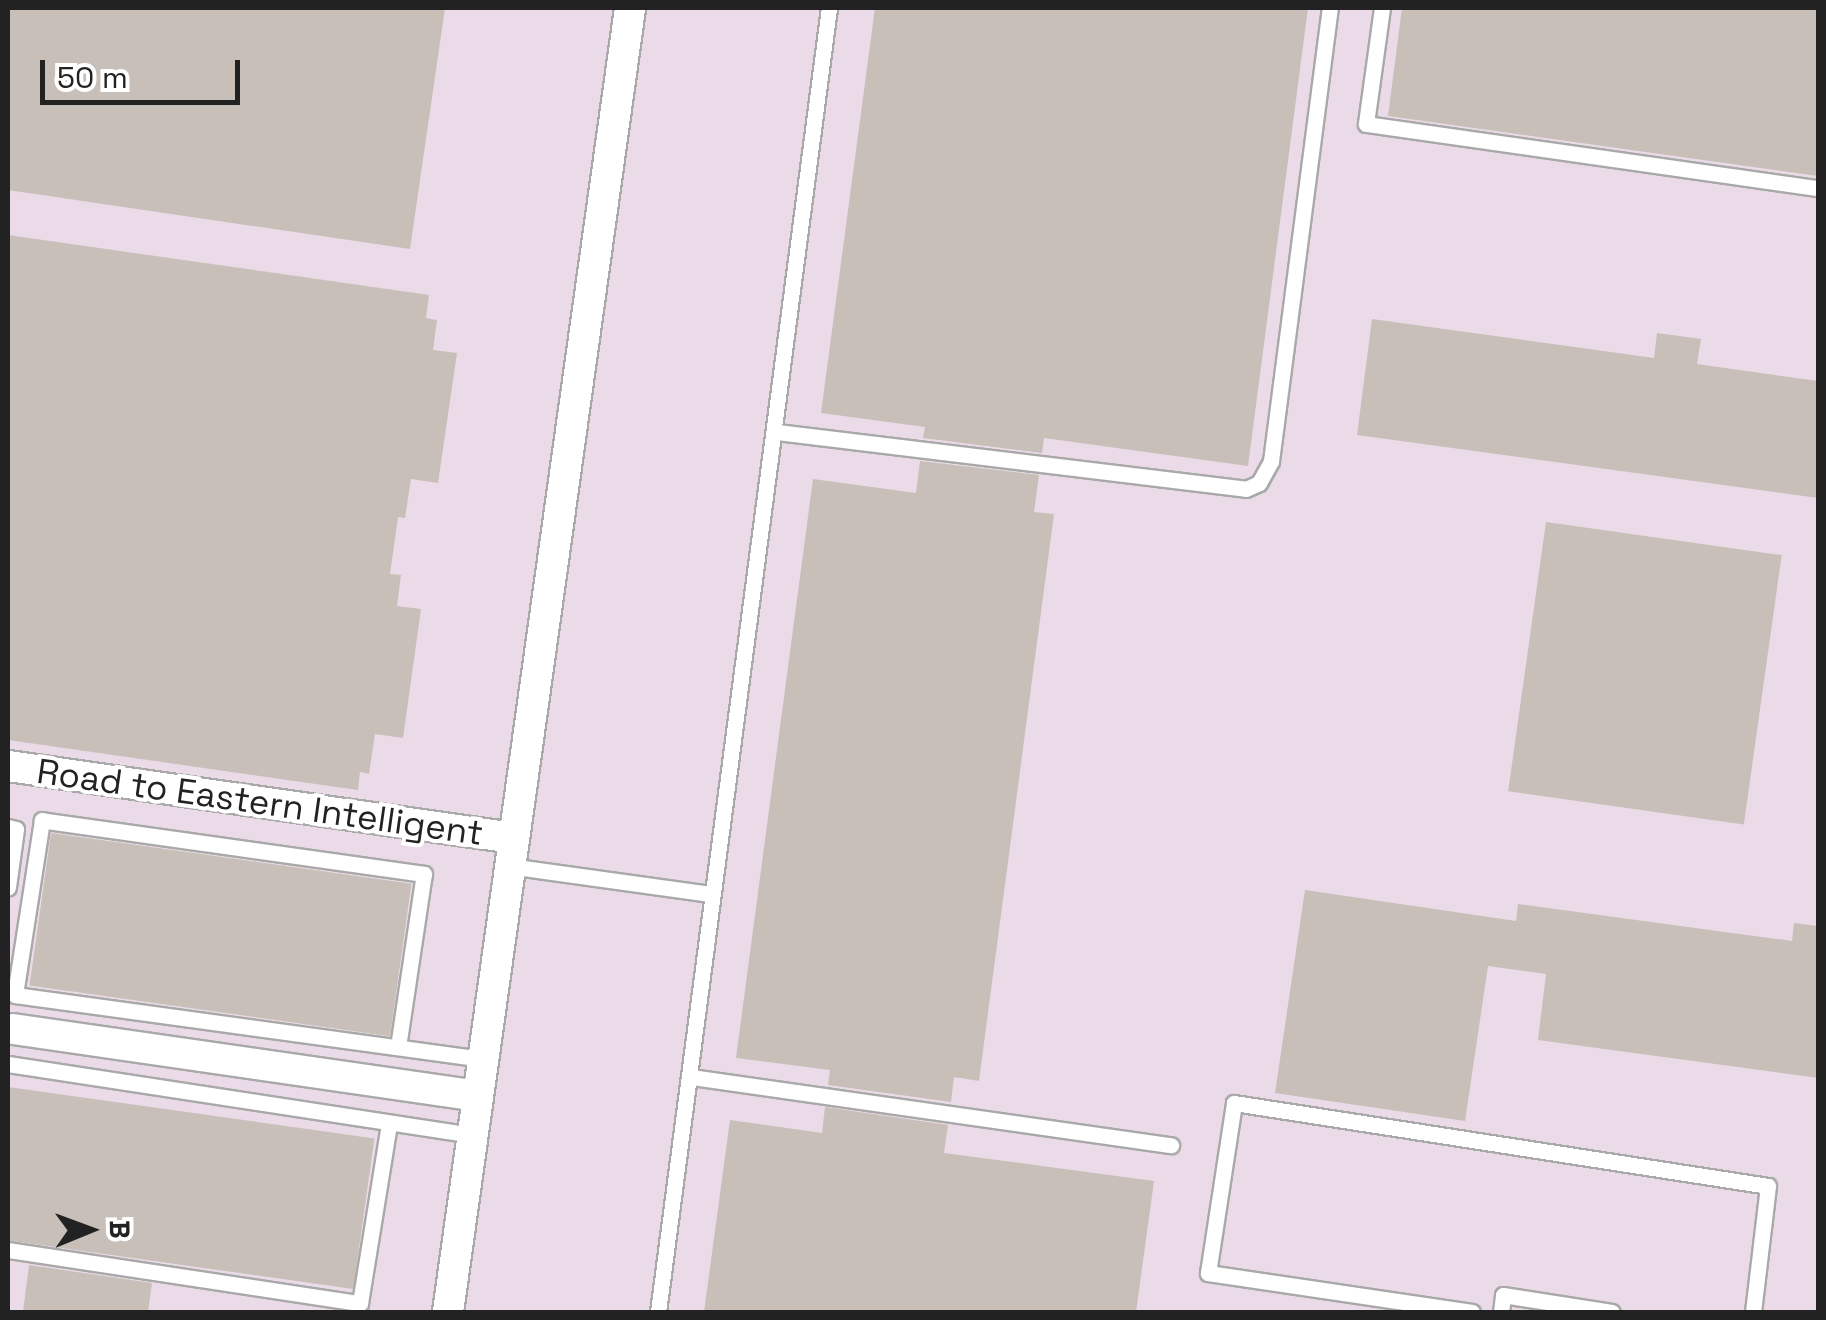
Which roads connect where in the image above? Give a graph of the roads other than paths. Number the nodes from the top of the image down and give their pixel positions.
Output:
1 (630, 8) edge
2 (828, 8) edge
3 (1330, 8) edge
4 (1382, 8) edge
5 (1818, 188) edge
6 (778, 432) junction
7 (8, 766) edge
8 (8, 828) edge
9 (511, 852) junction
10 (8, 887) edge
11 (712, 894) junction
12 (9, 1030) edge
13 (398, 1047) junction
14 (482, 1059) junction
15 (8, 1064) edge
16 (690, 1077) junction
17 (478, 1096) junction
18 (389, 1123) junction
19 (472, 1136) junction
20 (1171, 1145) dead end
21 (8, 1250) edge
22 (448, 1312) edge
23 (658, 1312) edge
24 (1472, 1312) edge
25 (1501, 1312) edge
26 (1612, 1312) edge
27 (1753, 1312) edge

1 - 9 street
2 - 6 lane
3 - 6 lane
4 - 5 lane
6 - 11 lane
7 - 9 street, Road to Eastern Intelligent
8 - 10 lane
9 - 11 lane
9 - 14 street
11 - 16 lane
12 - 17 street
13 - 13 lane
13 - 14 lane
14 - 17 street
15 - 18 lane
16 - 20 lane
16 - 23 lane
17 - 19 street
18 - 19 lane
18 - 21 lane
19 - 22 street
24 - 27 lane
25 - 26 lane

